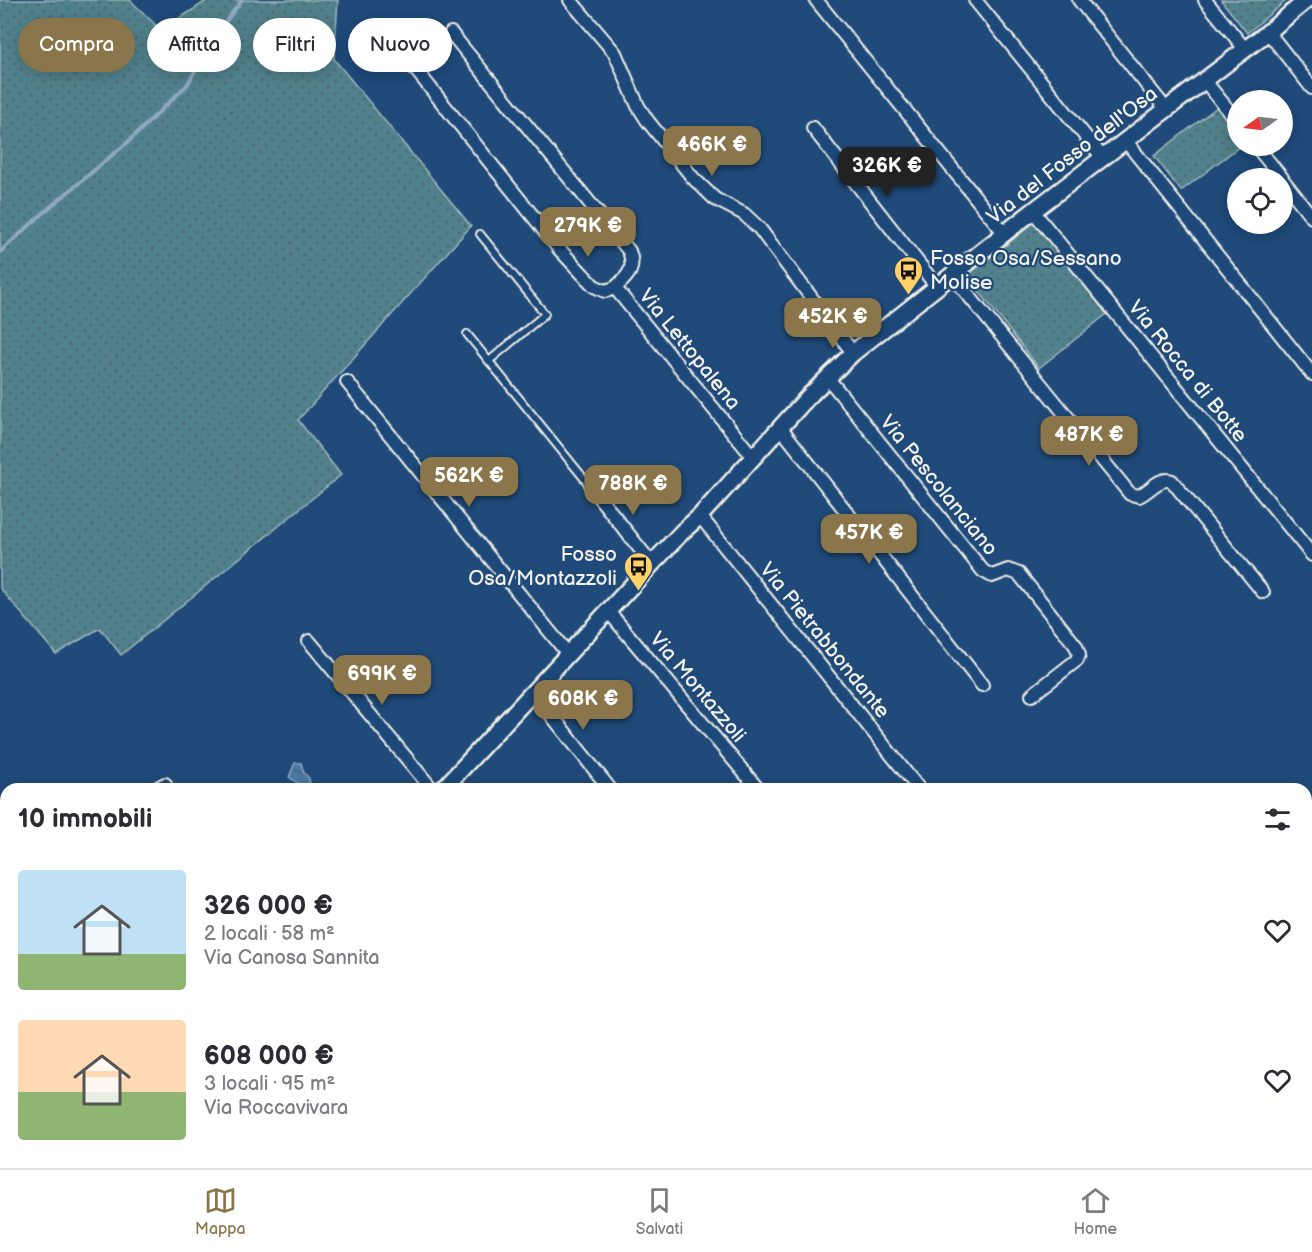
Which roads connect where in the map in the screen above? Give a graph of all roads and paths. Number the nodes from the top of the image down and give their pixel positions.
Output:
1 (570, 0) edge
2 (816, 0) edge
3 (975, 0) edge
4 (1078, 0) edge
5 (1205, 0) edge
6 (1307, 0) edge
7 (1268, 32) junction
8 (452, 34) edge
9 (1245, 49) junction
10 (418, 72) edge
11 (1204, 80) junction
12 (1312, 88) edge
13 (1227, 108) edge
14 (1166, 109) junction
15 (813, 128) dead end
16 (1125, 140) junction
17 (1264, 156) edge
18 (1103, 158) junction
19 (1273, 168) edge
20 (1293, 193) edge
21 (1033, 211) junction
22 (1312, 217) edge
23 (480, 234) dead end
24 (1005, 234) junction
25 (952, 275) junction
26 (937, 287) junction
27 (615, 288) junction
28 (467, 334) dead end
29 (853, 353) junction
30 (489, 361) junction
31 (1312, 374) edge
32 (827, 377) junction
33 (347, 382) dead end
34 (780, 428) junction
35 (753, 457) junction
36 (591, 487) joint
37 (700, 516) junction
38 (1312, 555) edge
39 (652, 564) junction
40 (1263, 592) dead end
41 (608, 611) junction
42 (309, 641) dead end
43 (568, 654) junction
44 (982, 685) dead end
45 (533, 692) junction
46 (1032, 695) dead end
47 (427, 783) edge
48 (449, 783) edge
49 (605, 783) edge
50 (753, 783) edge
51 (915, 783) edge

1 - 29 street
2 - 24 street
3 - 18 street
4 - 14 street
5 - 9 street
6 - 7 street, Via del Fosso dell'Osa
7 - 9 street, Via del Fosso dell'Osa
7 - 12 street
8 - 27 street
9 - 11 street, Via del Fosso dell'Osa
10 - 27 street, Via Lettopalena
11 - 13 street
11 - 14 street, Via del Fosso dell'Osa
14 - 16 street, Via del Fosso dell'Osa
15 - 26 street
16 - 18 street, Via del Fosso dell'Osa
16 - 31 street
17 - 19 street
18 - 21 street, Via del Fosso dell'Osa
20 - 22 street
21 - 24 street, Via del Fosso dell'Osa
21 - 38 street, Via Rocca di Botte
23 - 30 lane
24 - 25 street, Via del Fosso dell'Osa
25 - 26 street, Via del Fosso dell'Osa
25 - 40 street
26 - 29 street, Via del Fosso dell'Osa
27 - 35 street, Via Lettopalena
28 - 30 lane
29 - 32 street, Via del Fosso dell'Osa
30 - 36 lane
32 - 34 street, Via del Fosso dell'Osa
32 - 46 street, Via Pescolanciano
33 - 43 street
34 - 35 street, Via del Fosso dell'Osa
34 - 44 street
35 - 37 street, Via del Fosso dell'Osa
36 - 39 street
37 - 39 street, Via del Fosso dell'Osa
37 - 51 street, Via Pietrabbondante
39 - 41 street, Via del Fosso dell'Osa
41 - 43 street, Via del Fosso dell'Osa
41 - 50 street, Via Montazzoli
42 - 47 street
43 - 45 street, Via del Fosso dell'Osa
45 - 48 street, Via del Fosso dell'Osa
45 - 49 street

